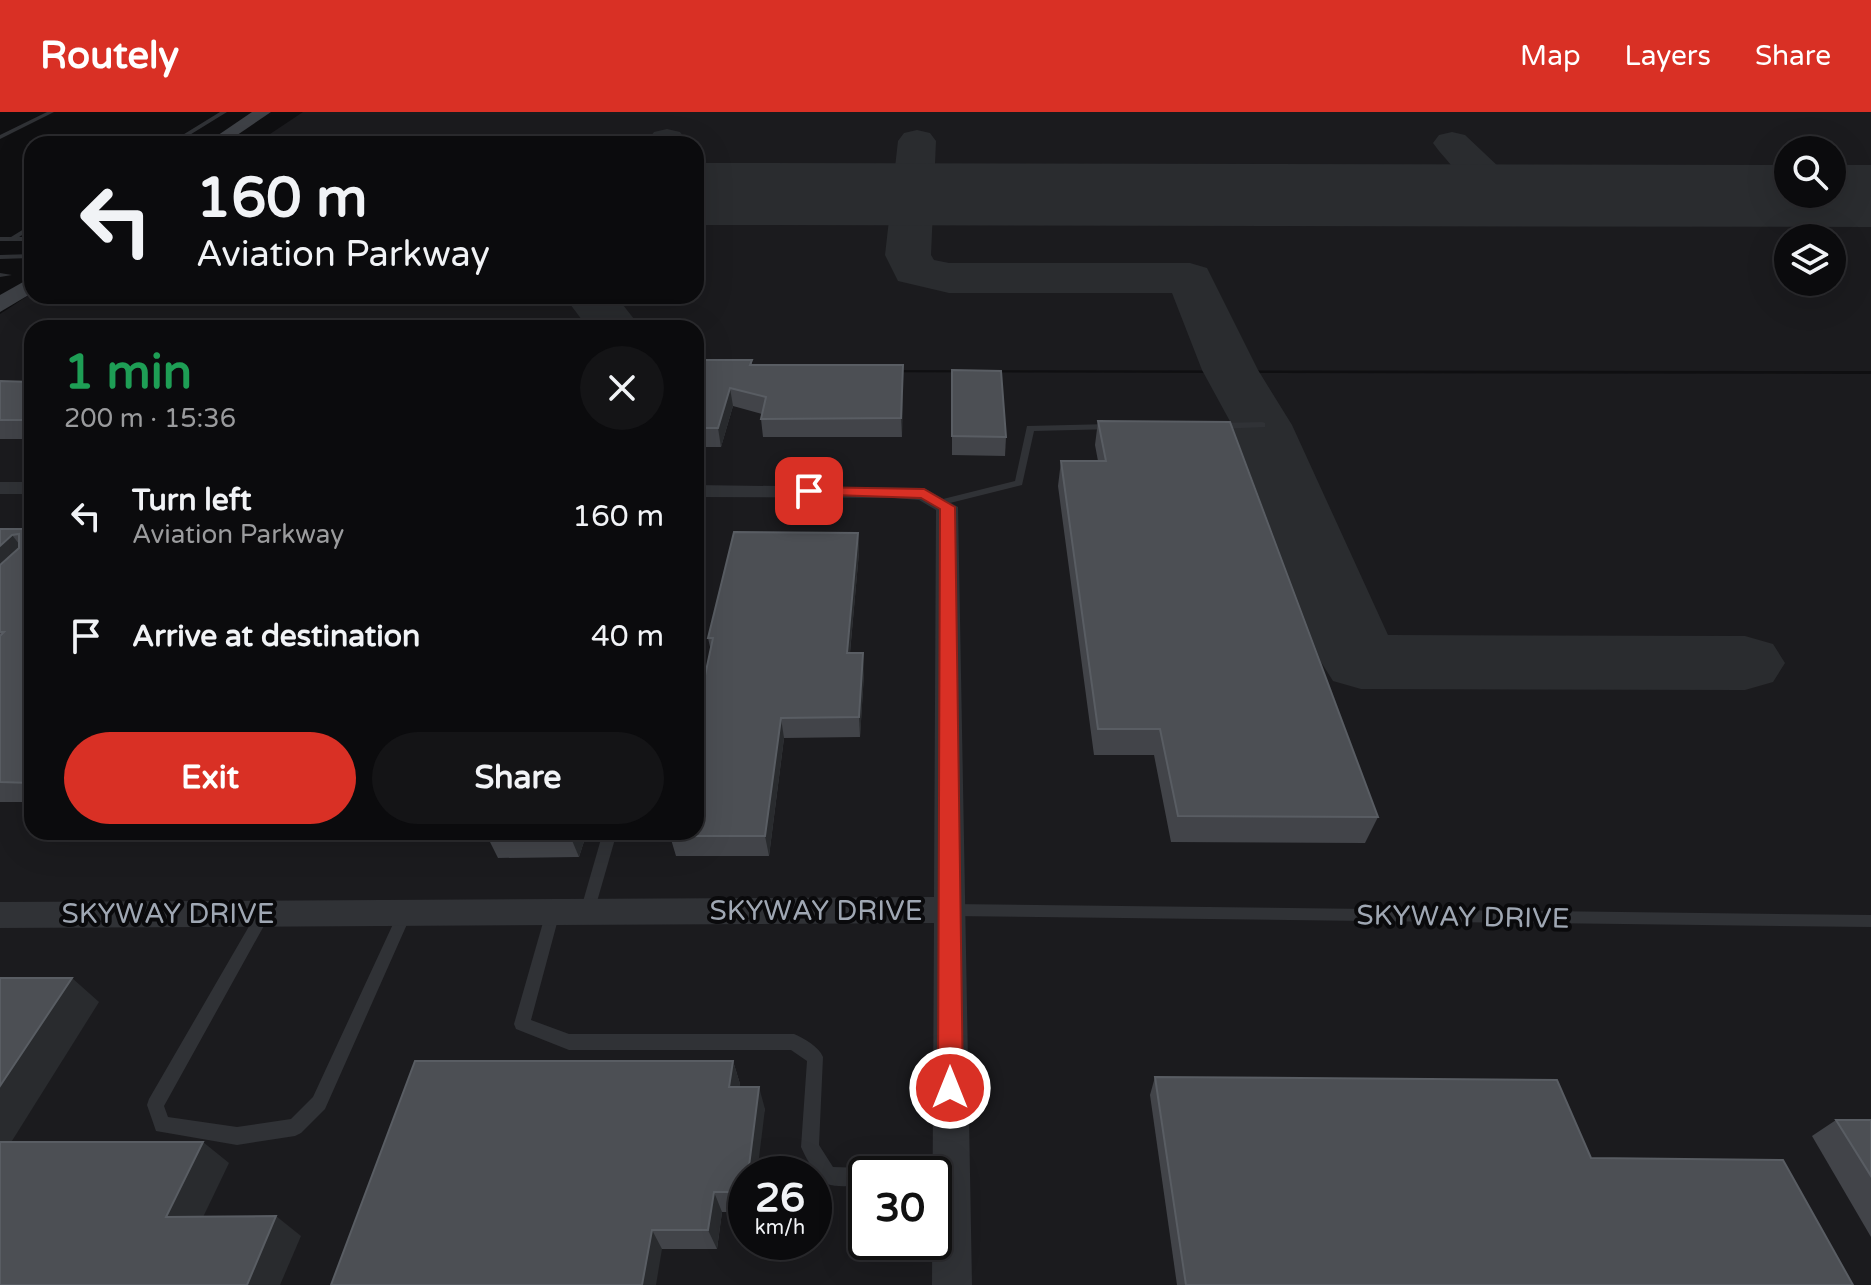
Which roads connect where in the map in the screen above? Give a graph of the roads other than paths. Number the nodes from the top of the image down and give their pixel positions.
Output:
1 (51, 112) edge
2 (224, 112) edge
3 (270, 116) edge
4 (184, 136) edge
5 (229, 136) edge
6 (249, 136) edge
7 (0, 137) edge
8 (24, 231) edge
9 (0, 239) edge
10 (11, 239) junction
11 (24, 239) edge
12 (24, 261) edge
13 (2, 271) edge
14 (24, 288) edge
15 (0, 305) edge
16 (1262, 425) dead end
17 (1200, 426) edge
18 (1123, 427) edge
19 (0, 488) edge
20 (24, 488) edge
21 (704, 491) edge
22 (942, 502) junction
23 (608, 840) edge
24 (949, 910) junction
25 (553, 912) junction
26 (587, 912) junction
27 (264, 913) junction
28 (405, 913) junction
29 (0, 915) edge
30 (1871, 921) edge
31 (943, 1156) edge
32 (848, 1177) edge
33 (950, 1260) edge
34 (952, 1285) edge

1 - 7 lane
2 - 4 lane
3 - 5 main road
3 - 6 main road
8 - 10 lane
9 - 10 lane
10 - 11 lane
12 - 13 main road
14 - 15 main road
16 - 17 lane
18 - 22 lane
19 - 20 street
21 - 22 street
22 - 24 street
23 - 26 lane
24 - 26 street, SKYWAY DRIVE
24 - 30 lane, SKYWAY DRIVE
24 - 31 street
25 - 26 street, SKYWAY DRIVE
25 - 28 street, SKYWAY DRIVE
25 - 32 lane
27 - 28 street, SKYWAY DRIVE
27 - 28 lane
27 - 29 street, SKYWAY DRIVE
33 - 34 street

